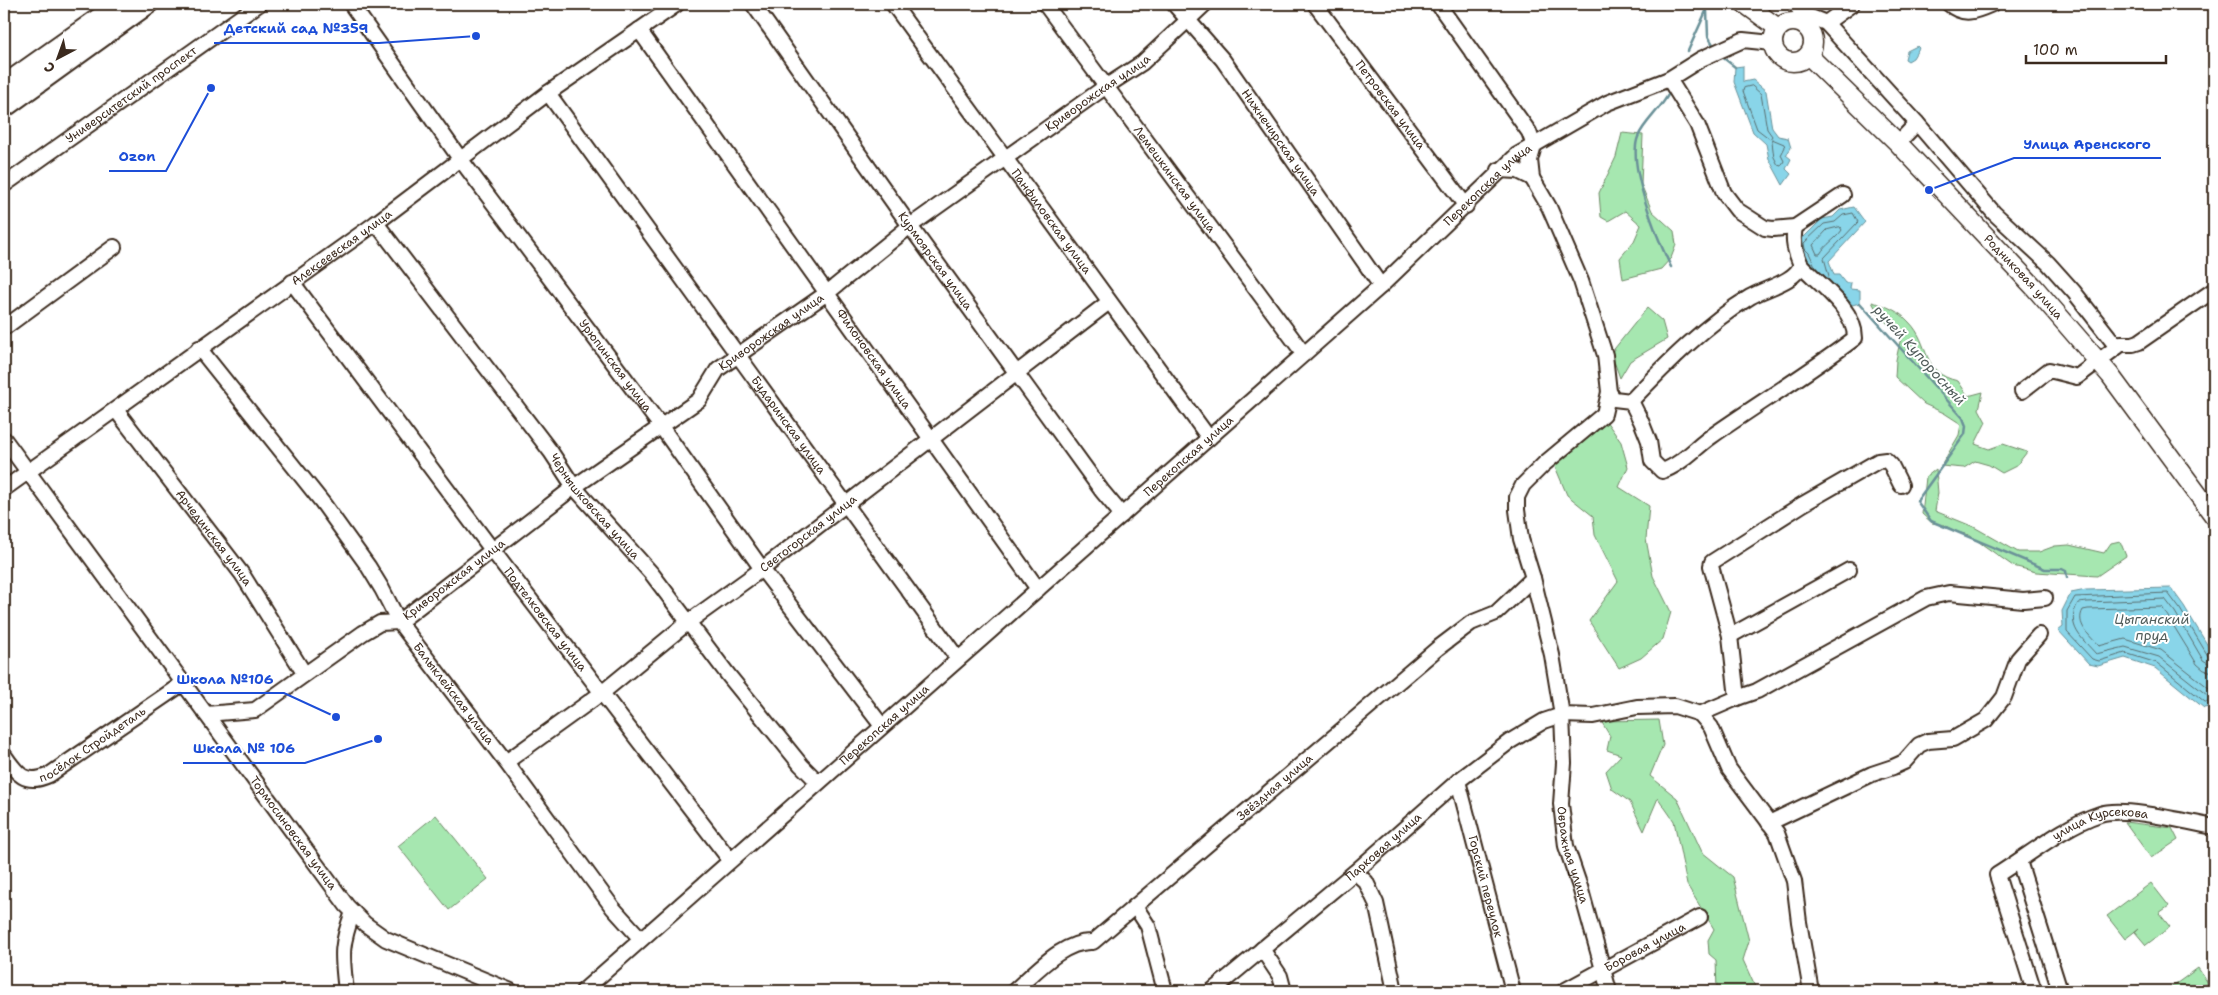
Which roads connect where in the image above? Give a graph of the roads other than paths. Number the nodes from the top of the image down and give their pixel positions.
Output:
1 (120, 4) edge
2 (147, 4) edge
3 (260, 4) edge
4 (351, 4) edge
5 (676, 4) edge
6 (753, 4) edge
7 (893, 4) edge
8 (1045, 4) edge
9 (1174, 4) edge
10 (1205, 4) edge
11 (1315, 4) edge
12 (1438, 4) edge
13 (1745, 4) edge
14 (1796, 4) edge
15 (1852, 4) edge
16 (1949, 4) edge
17 (1992, 4) edge
18 (1189, 20) junction
19 (1810, 22) junction
20 (1826, 23) junction
21 (639, 30) junction
22 (1775, 35) junction
23 (1809, 56) junction
24 (1669, 79) junction
25 (4, 86) edge
26 (1105, 87) junction
27 (548, 93) junction
28 (4, 108) edge
29 (1917, 123) junction
30 (1898, 143) junction
31 (1534, 146) junction
32 (1006, 158) junction
33 (461, 160) junction
34 (1499, 170) junction
35 (1532, 178) junction
36 (4, 185) edge
37 (1843, 195) dead end
38 (1466, 206) junction
39 (376, 223) junction
40 (910, 226) junction
41 (1795, 227) junction
42 (114, 247) dead end
43 (1801, 265) junction
44 (292, 282) junction
45 (1381, 286) junction
46 (2214, 292) edge
47 (826, 293) junction
48 (1109, 302) junction
49 (4, 328) edge
50 (2117, 347) junction
51 (199, 348) junction
52 (1304, 354) junction
53 (737, 355) junction
54 (2100, 362) junction
55 (1017, 374) junction
56 (2022, 391) dead end
57 (1609, 392) junction
58 (1631, 401) junction
59 (116, 410) junction
60 (660, 425) junction
61 (1209, 438) junction
62 (4, 439) edge
63 (929, 439) junction
64 (27, 472) junction
65 (1901, 484) dead end
66 (574, 487) junction
67 (4, 489) edge
68 (846, 504) junction
69 (1122, 515) junction
70 (2214, 516) edge
71 (493, 550) junction
72 (762, 569) junction
73 (1849, 570) dead end
74 (1534, 578) junction
75 (1038, 589) junction
76 (2045, 598) dead end
77 (399, 622) junction
78 (687, 623) junction
79 (2039, 635) dead end
80 (1730, 636) junction
81 (958, 659) junction
82 (304, 673) junction
83 (182, 684) junction
84 (602, 692) junction
85 (1737, 698) junction
86 (206, 714) junction
87 (1700, 714) junction
88 (1562, 715) junction
89 (882, 726) junction
90 (4, 755) edge
91 (506, 762) junction
92 (1458, 781) junction
93 (818, 782) junction
94 (1769, 823) junction
95 (2214, 827) edge
96 (730, 860) junction
97 (2019, 861) junction
98 (1356, 872) junction
99 (1134, 906) junction
100 (353, 912) junction
101 (1700, 917) dead end
102 (641, 939) junction
103 (1262, 949) junction
104 (1603, 970) junction
105 (472, 976) junction
106 (346, 991) edge
107 (477, 991) edge
108 (511, 991) edge
109 (584, 991) edge
110 (1014, 991) edge
111 (1165, 991) edge
112 (1212, 991) edge
113 (1284, 991) edge
114 (1395, 991) edge
115 (1513, 991) edge
116 (1564, 991) edge
117 (1609, 991) edge
118 (1811, 991) edge
119 (2034, 991) edge
120 (2060, 991) edge

1 - 25 highway
2 - 28 highway
3 - 36 street, Университетский проспект
4 - 33 street, Урюпинская улица
5 - 21 street, Алексеевская улица
6 - 40 street, Курмоярская улица
7 - 32 street, Панфиловская улица
8 - 26 street, Лемешкинская улица
9 - 18 street, Нижнечирская улица
10 - 18 street, Криворожская улица
11 - 38 street, Петровская улица
12 - 31 street
13 - 22 main road
14 - 19 street, Родниковая улица
15 - 20 street
16 - 17 street
18 - 26 street, Криворожская улица
18 - 45 street, Нижнечирская улица
19 - 20 street, Родниковая улица
19 - 22 main road, Родниковая улица
19 - 23 main road
20 - 29 street, Родниковая улица
21 - 27 street, Алексеевская улица
21 - 47 street, Филоновская улица
22 - 23 main road
22 - 24 street, Перекопская улица
23 - 30 main road, Родниковая улица
24 - 31 street, Перекопская улица
24 - 41 street
26 - 32 street, Криворожская улица
26 - 52 street, Лемешкинская улица
27 - 33 street, Алексеевская улица
27 - 53 street, Бударинская улица
29 - 30 street
29 - 50 street, Родниковая улица
30 - 54 main road, Родниковая улица
31 - 34 street, Перекопская улица
31 - 35 street
32 - 40 street, Криворожская улица
32 - 48 street, Панфиловская улица
33 - 39 street, Алексеевская улица
33 - 60 street, Урюпинская улица
34 - 35 street
34 - 38 street, Перекопская улица
35 - 57 street
37 - 41 street
38 - 45 street, Перекопская улица
39 - 44 street, Алексеевская улица
39 - 66 street, Чернышковская улица
40 - 47 street, Криворожская улица
40 - 55 street, Курмоярская улица
41 - 43 street
42 - 49 street
43 - 58 street
43 - 58 street
44 - 51 street, Алексеевская улица
44 - 71 street, Подтелковская улица
45 - 52 street, Перекопская улица
46 - 50 street
47 - 53 street, Криворожская улица
47 - 63 street, Филоновская улица
48 - 55 street, Светогорская улица
48 - 61 street, Панфиловская улица
50 - 54 street
51 - 59 street, Алексеевская улица
51 - 77 street, Балыклейская улица
52 - 61 street, Перекопская улица
53 - 60 street, Криворожская улица
53 - 68 street, Бударинская улица
54 - 56 street
54 - 70 main road, Родниковая улица
55 - 63 street, Светогорская улица
55 - 69 street, Курмоярская улица
57 - 58 street
57 - 74 street, Овражная улица
59 - 64 street, Алексеевская улица
59 - 82 street, Арчединская улица
60 - 66 street, Криворожская улица
60 - 72 street, Урюпинская улица
61 - 69 street, Перекопская улица
62 - 64 street, Тормосиновская улица
63 - 68 street, Светогорская улица
63 - 75 street, Филоновская улица
64 - 67 street, Алексеевская улица
64 - 83 street, Тормосиновская улица
65 - 80 street
66 - 71 street, Криворожская улица
66 - 78 street, Чернышковская улица
68 - 72 street, Светогорская улица
68 - 81 street, Бударинская улица
69 - 75 street, Перекопская улица
71 - 77 street, Криворожская улица
71 - 84 street, Подтелковская улица
72 - 78 street, Светогорская улица
72 - 89 street, Урюпинская улица
73 - 80 street
74 - 88 street, Овражная улица
74 - 99 street, Звёздная улица
75 - 81 street, Перекопская улица
76 - 85 street
77 - 82 street, Криворожская улица
77 - 91 street, Балыклейская улица
78 - 84 street, Светогорская улица
78 - 93 street, Чернышковская улица
79 - 94 street
80 - 85 street
81 - 89 street, Перекопская улица
82 - 86 street, Криворожская улица
83 - 86 street, Тормосиновская улица
83 - 90 street, посёлок Стройдеталь
84 - 91 street, Светогорская улица
84 - 96 street, Подтелковская улица
85 - 87 street
86 - 100 street, Тормосиновская улица
87 - 88 street
87 - 94 street
88 - 92 street, Парковая улица
88 - 104 street, Овражная улица
89 - 93 street, Перекопская улица
91 - 102 street, Балыклейская улица
92 - 98 street, Парковая улица
92 - 115 street, Горский переулок
93 - 96 street, Перекопская улица
94 - 118 street
95 - 97 street, улица Курсекова
96 - 102 street, Перекопская улица
97 - 119 street, улица Курсекова
97 - 120 street
98 - 103 street, Парковая улица
98 - 114 street
99 - 110 street, Звёздная улица
99 - 111 street
100 - 105 street, Тормосиновская улица
100 - 106 street
101 - 104 street, Боровая улица
102 - 109 street
103 - 112 street, Парковая улица
103 - 113 street
104 - 116 street, Боровая улица
104 - 117 street, Овражная улица
105 - 107 street
105 - 108 street, Тормосиновская улица

